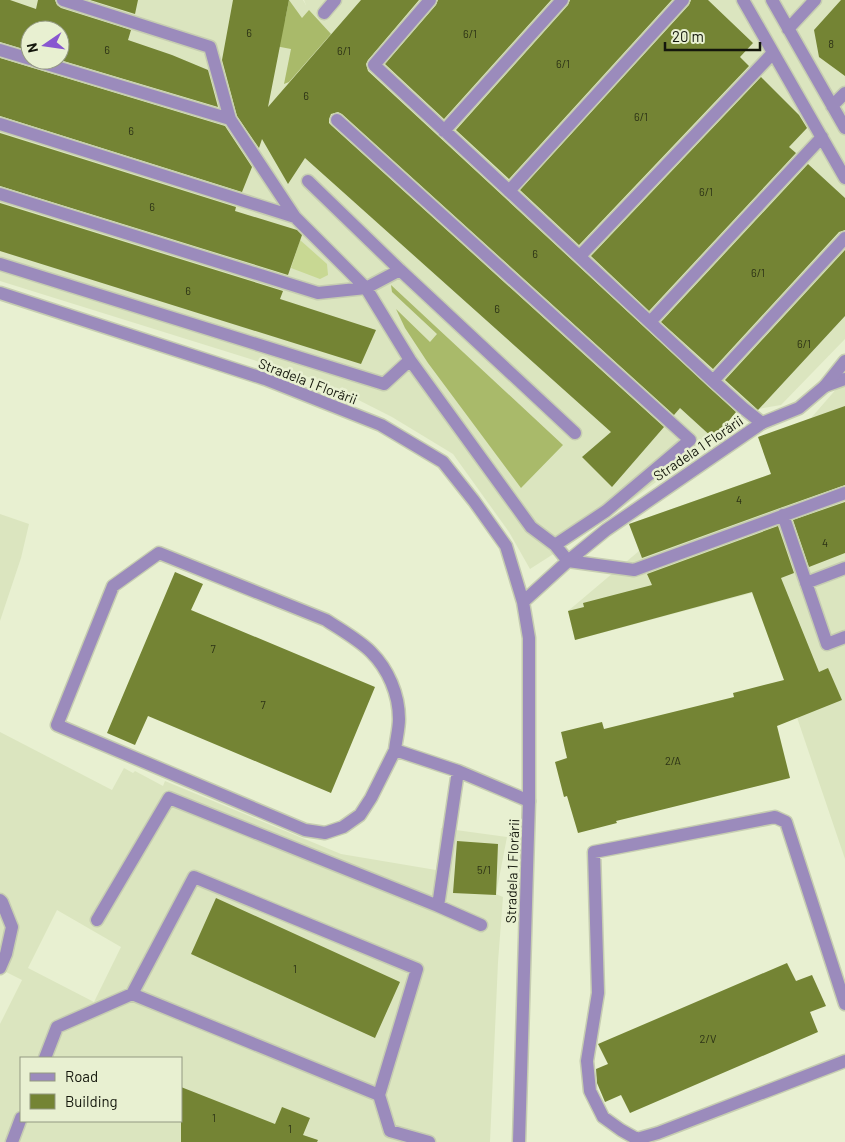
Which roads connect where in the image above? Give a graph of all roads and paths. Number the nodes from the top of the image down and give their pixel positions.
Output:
1 (63, 0) edge
2 (335, 0) edge
3 (430, 0) edge
4 (562, 0) edge
5 (683, 0) edge
6 (743, 0) edge
7 (772, 0) edge
8 (816, 0) edge
9 (324, 13) dead end
10 (788, 29) junction
11 (0, 50) edge
12 (774, 53) junction
13 (20, 56) edge
14 (65, 70) edge
15 (845, 93) edge
16 (832, 106) junction
17 (230, 119) junction
18 (337, 120) dead end
19 (0, 124) edge
20 (845, 128) edge
21 (444, 131) junction
22 (822, 137) junction
23 (845, 178) edge
24 (308, 181) dead end
25 (509, 191) junction
26 (0, 194) edge
27 (295, 217) junction
28 (845, 238) edge
29 (580, 256) junction
30 (0, 264) edge
31 (400, 270) junction
32 (366, 288) junction
33 (0, 293) edge
34 (650, 322) junction
35 (410, 360) junction
36 (845, 361) edge
37 (845, 379) edge
38 (713, 381) junction
39 (825, 386) junction
40 (762, 423) junction
41 (575, 433) dead end
42 (845, 493) edge
43 (783, 516) junction
44 (554, 545) junction
45 (568, 562) junction
46 (845, 568) edge
47 (806, 583) junction
48 (522, 602) junction
49 (845, 637) edge
50 (395, 750) junction
51 (458, 771) junction
52 (530, 801) junction
53 (0, 900) edge
54 (438, 906) junction
55 (97, 920) dead end
56 (482, 925) dead end
57 (0, 968) edge
58 (132, 994) junction
59 (845, 1004) edge
60 (45, 1057) edge
61 (845, 1061) edge
62 (380, 1095) junction
63 (20, 1121) edge
64 (388, 1137) edge
65 (12, 1142) edge
66 (428, 1142) edge
67 (519, 1142) edge

1 - 17 street
2 - 9 street
3 - 21 street
4 - 21 street
5 - 25 street
6 - 12 street
7 - 10 street
8 - 10 street
10 - 16 street
11 - 13 street
12 - 22 street
12 - 29 street
14 - 17 street
15 - 16 street
16 - 20 street
17 - 27 street
18 - 44 street
19 - 27 street
21 - 25 street
22 - 23 street
22 - 34 street
24 - 31 street
25 - 29 street
26 - 32 street
27 - 32 street
28 - 38 street
29 - 34 street
30 - 35 street
31 - 32 street
31 - 41 street
32 - 35 street
33 - 48 street, Stradela 1 Florării
34 - 38 street
35 - 44 street
36 - 39 street, Stradela 1 Florării
37 - 39 street
38 - 40 street
39 - 40 street, Stradela 1 Florării
40 - 45 street, Stradela 1 Florării
42 - 43 street
43 - 45 street
43 - 47 street
44 - 45 street
45 - 48 street, Stradela 1 Florării
46 - 47 street
47 - 49 street
48 - 52 street, Stradela 1 Florării
50 - 50 street
50 - 51 street
51 - 52 street
51 - 54 street
52 - 67 street, Stradela 1 Florării
53 - 57 street
54 - 55 street
54 - 56 street
58 - 60 street
58 - 62 street
58 - 62 street
59 - 61 street
62 - 64 street
63 - 65 street
64 - 66 street

